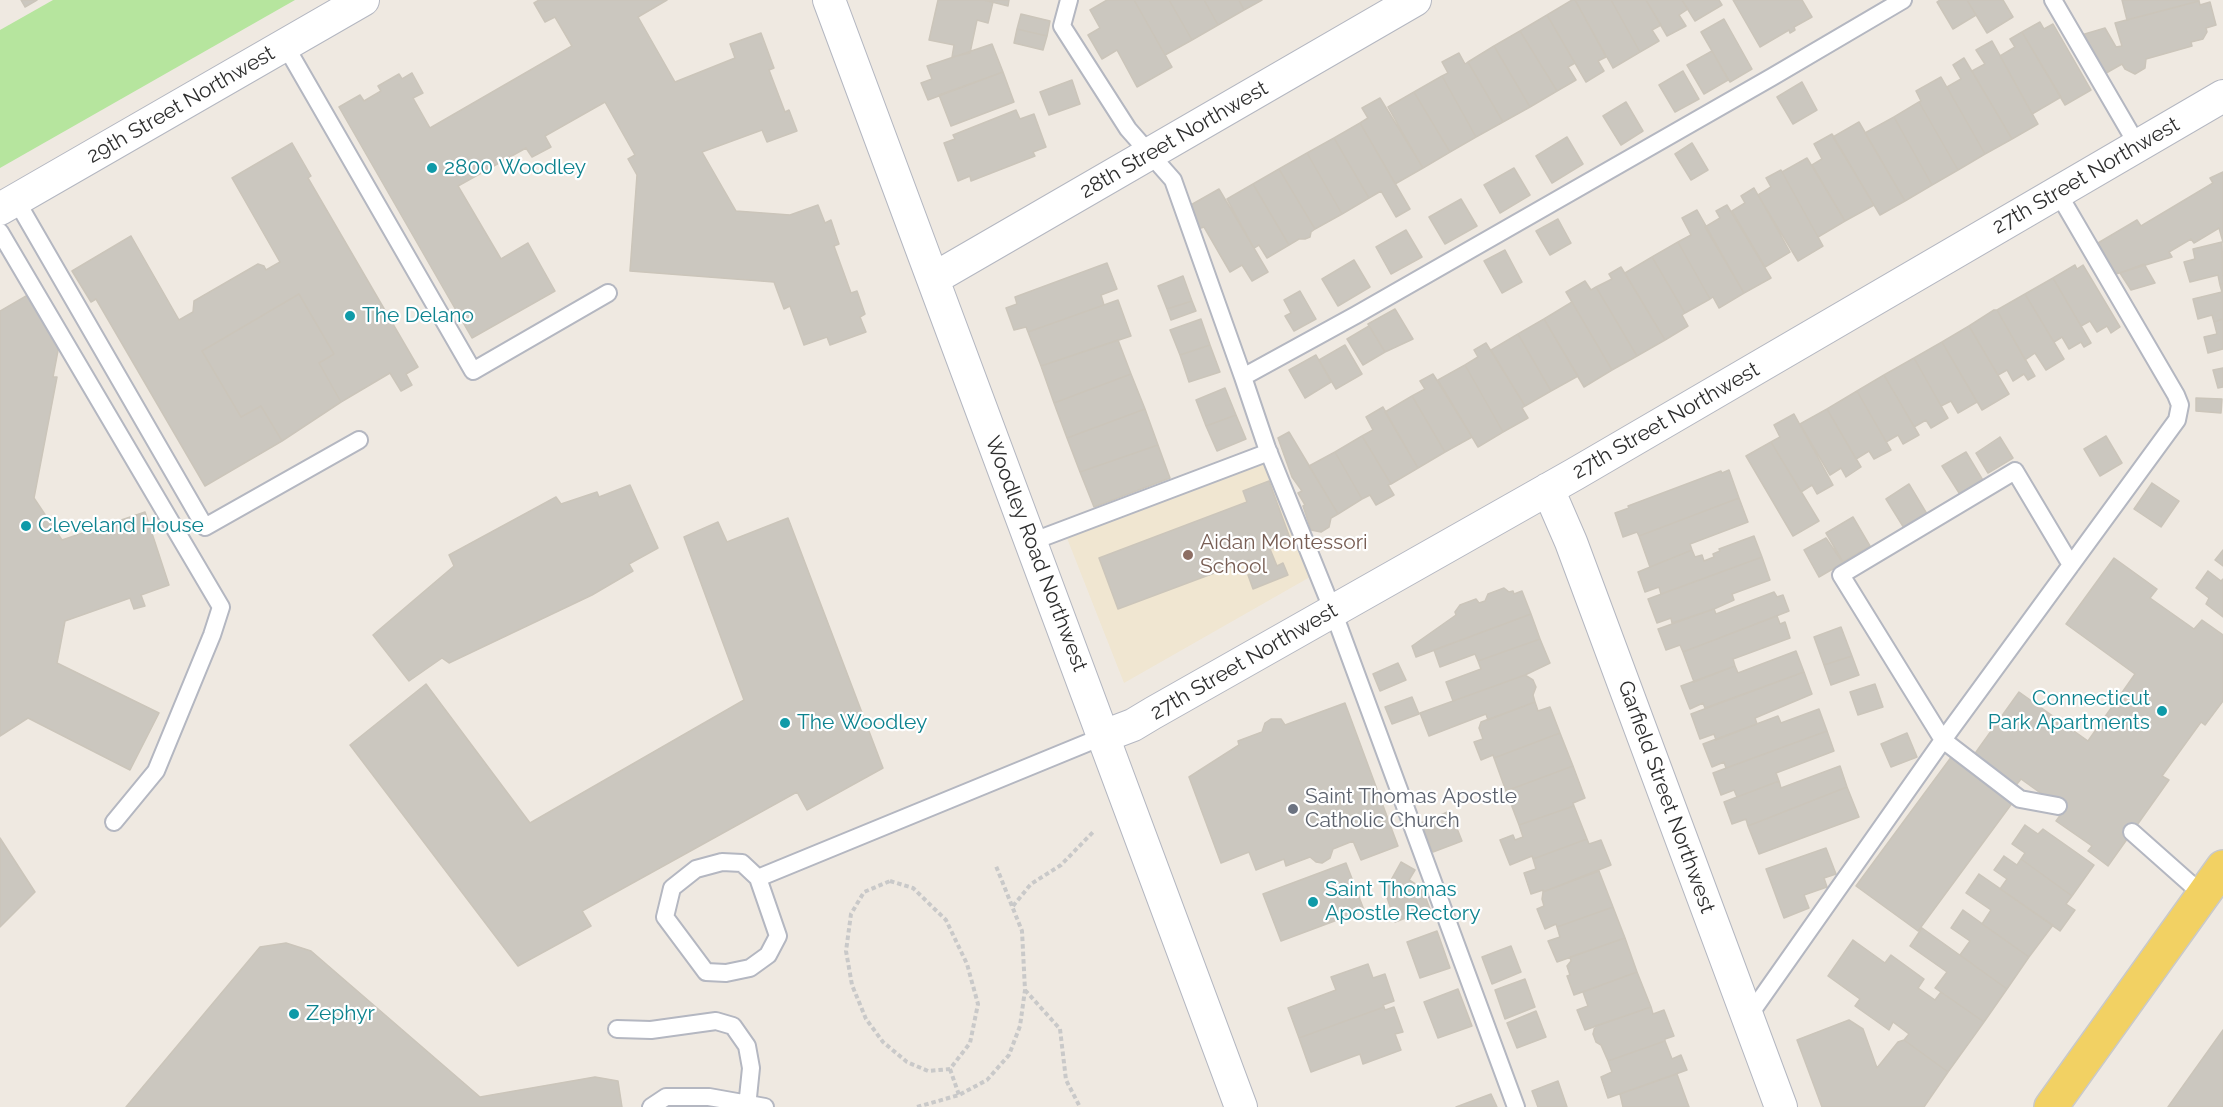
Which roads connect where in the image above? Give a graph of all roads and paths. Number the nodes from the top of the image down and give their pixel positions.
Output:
1 (363, 0) edge
2 (1069, 0) edge
3 (1415, 0) edge
4 (1903, 0) edge
5 (2053, 0) edge
6 (830, 1) edge
7 (285, 45) junction
8 (2223, 96) edge
9 (2138, 146) junction
10 (1149, 154) junction
11 (2058, 193) junction
12 (8, 205) edge
13 (0, 232) edge
14 (933, 279) junction
15 (608, 293) dead end
16 (1243, 377) junction
17 (359, 440) dead end
18 (1269, 452) junction
19 (1548, 489) junction
20 (1031, 542) junction
21 (2071, 565) junction
22 (1333, 611) junction
23 (1104, 736) junction
24 (1943, 740) junction
25 (2058, 806) dead end
26 (114, 822) dead end
27 (1094, 831) dead end
28 (2132, 832) dead end
29 (996, 866) dead end
30 (2223, 867) edge
31 (758, 878) junction
32 (2203, 895) junction
33 (1012, 907) junction
34 (1025, 990) junction
35 (1748, 1017) junction
36 (617, 1029) dead end
37 (950, 1069) junction
38 (959, 1095) junction
39 (747, 1105) edge
40 (651, 1107) edge
41 (765, 1107) edge
42 (917, 1107) edge
43 (1080, 1107) edge
44 (1241, 1107) edge
45 (1516, 1107) edge
46 (1781, 1107) edge
47 (2051, 1107) edge

1 - 7 street, 29th Street Northwest
2 - 10 lane
3 - 10 street, 28th Street Northwest
4 - 16 lane
5 - 9 lane
6 - 14 street, Woodley Road Northwest
7 - 12 street, 29th Street Northwest
7 - 15 lane
8 - 9 street, 27th Street Northwest
9 - 11 street, 27th Street Northwest
10 - 14 street, 28th Street Northwest
10 - 16 lane
11 - 19 street, 27th Street Northwest
11 - 21 lane
12 - 17 lane
13 - 26 lane
14 - 20 street, Woodley Road Northwest
16 - 18 lane
18 - 20 lane
18 - 22 lane
19 - 22 street, 27th Street Northwest
19 - 35 street, Garfield Street Northwest
20 - 23 street, Woodley Road Northwest
21 - 24 lane
21 - 24 lane
22 - 23 street, 27th Street Northwest
22 - 45 lane
23 - 31 lane
23 - 44 street, Woodley Road Northwest
24 - 25 lane
24 - 35 lane
27 - 33 path
28 - 32 lane
29 - 33 path
30 - 32 main road
31 - 31 lane
32 - 47 main road
33 - 34 path
34 - 38 path
34 - 43 path
35 - 46 street, Garfield Street Northwest
36 - 39 lane
37 - 37 path
37 - 38 path
38 - 42 path
39 - 40 lane
39 - 41 lane

